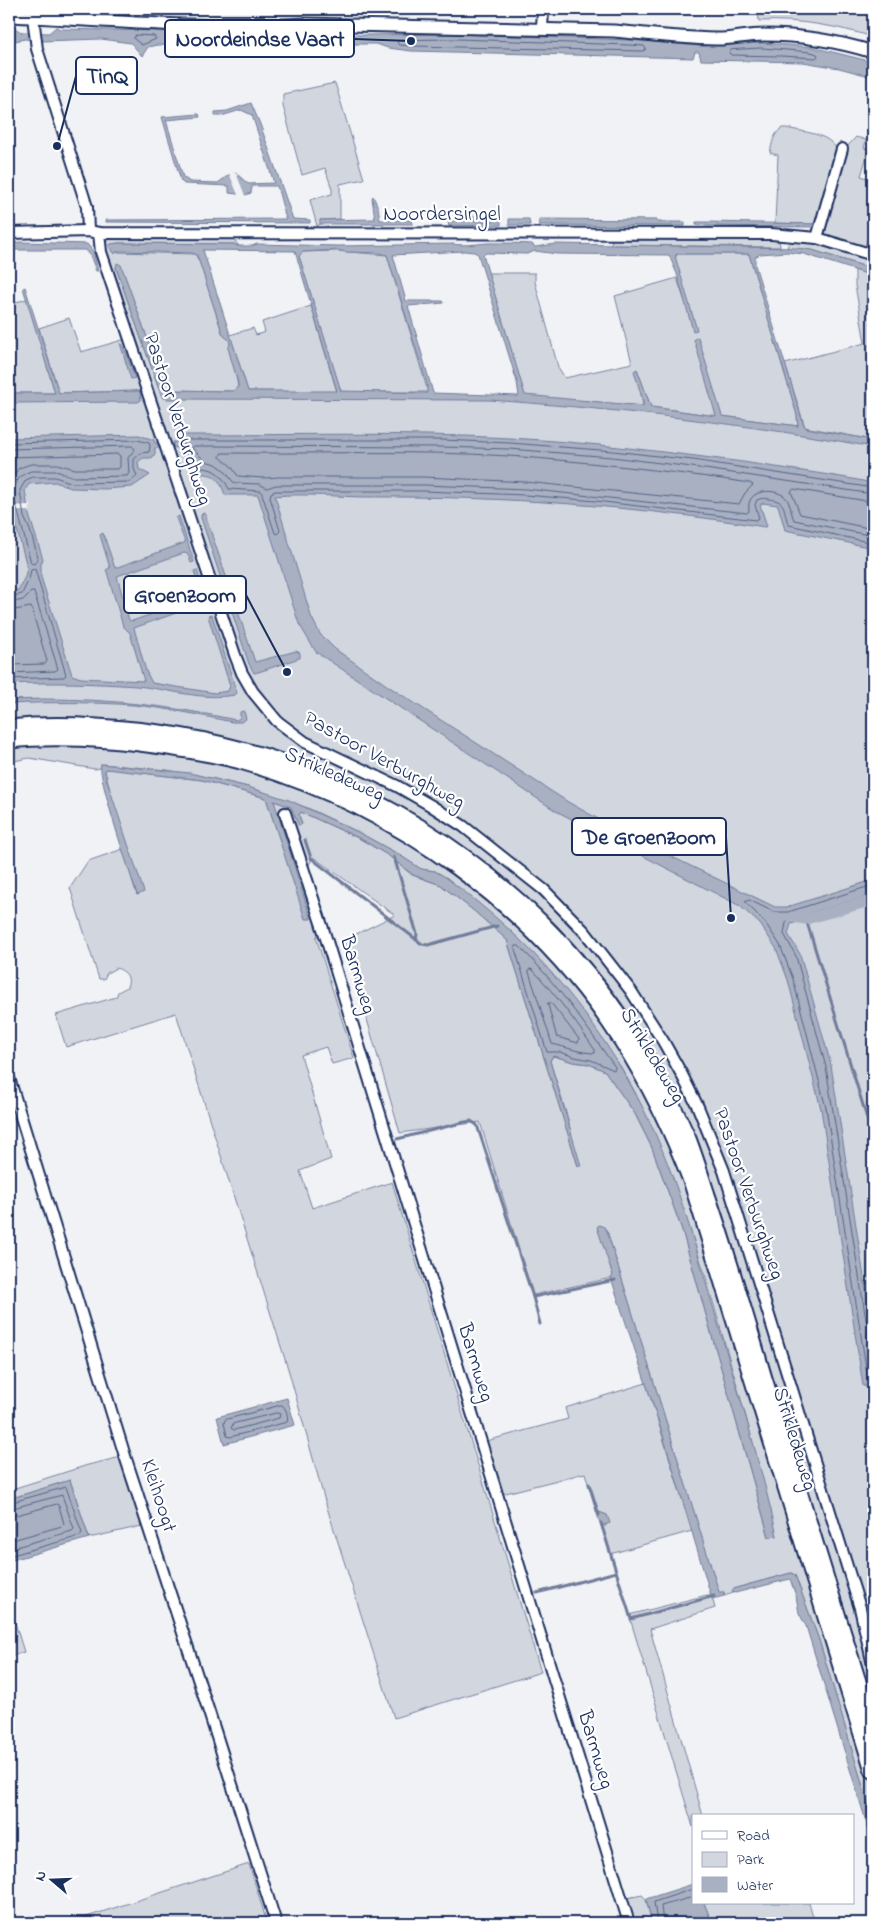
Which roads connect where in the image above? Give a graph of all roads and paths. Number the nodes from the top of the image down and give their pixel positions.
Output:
1 (543, 9) edge
2 (9, 16) edge
3 (33, 17) junction
4 (542, 30) junction
5 (873, 52) edge
6 (842, 149) dead end
7 (88, 231) junction
8 (9, 233) edge
9 (99, 233) junction
10 (817, 238) junction
11 (873, 255) edge
12 (9, 728) edge
13 (9, 740) edge
14 (285, 813) dead end
15 (9, 1078) edge
16 (873, 1665) edge
17 (873, 1730) edge
18 (873, 1770) edge
19 (276, 1923) edge
20 (629, 1923) edge

1 - 4 street
2 - 3 street
3 - 4 street
3 - 7 street
4 - 5 street
6 - 10 street
7 - 8 street, Noordersingel
7 - 9 street, Noordersingel
9 - 10 street, Noordersingel
9 - 16 street, Pastoor Verburghweg
10 - 11 street, Noordersingel
12 - 17 main road, Strikledeweg
13 - 18 main road, Strikledeweg
14 - 20 street, Barmweg
15 - 19 street, Kleihoogt

